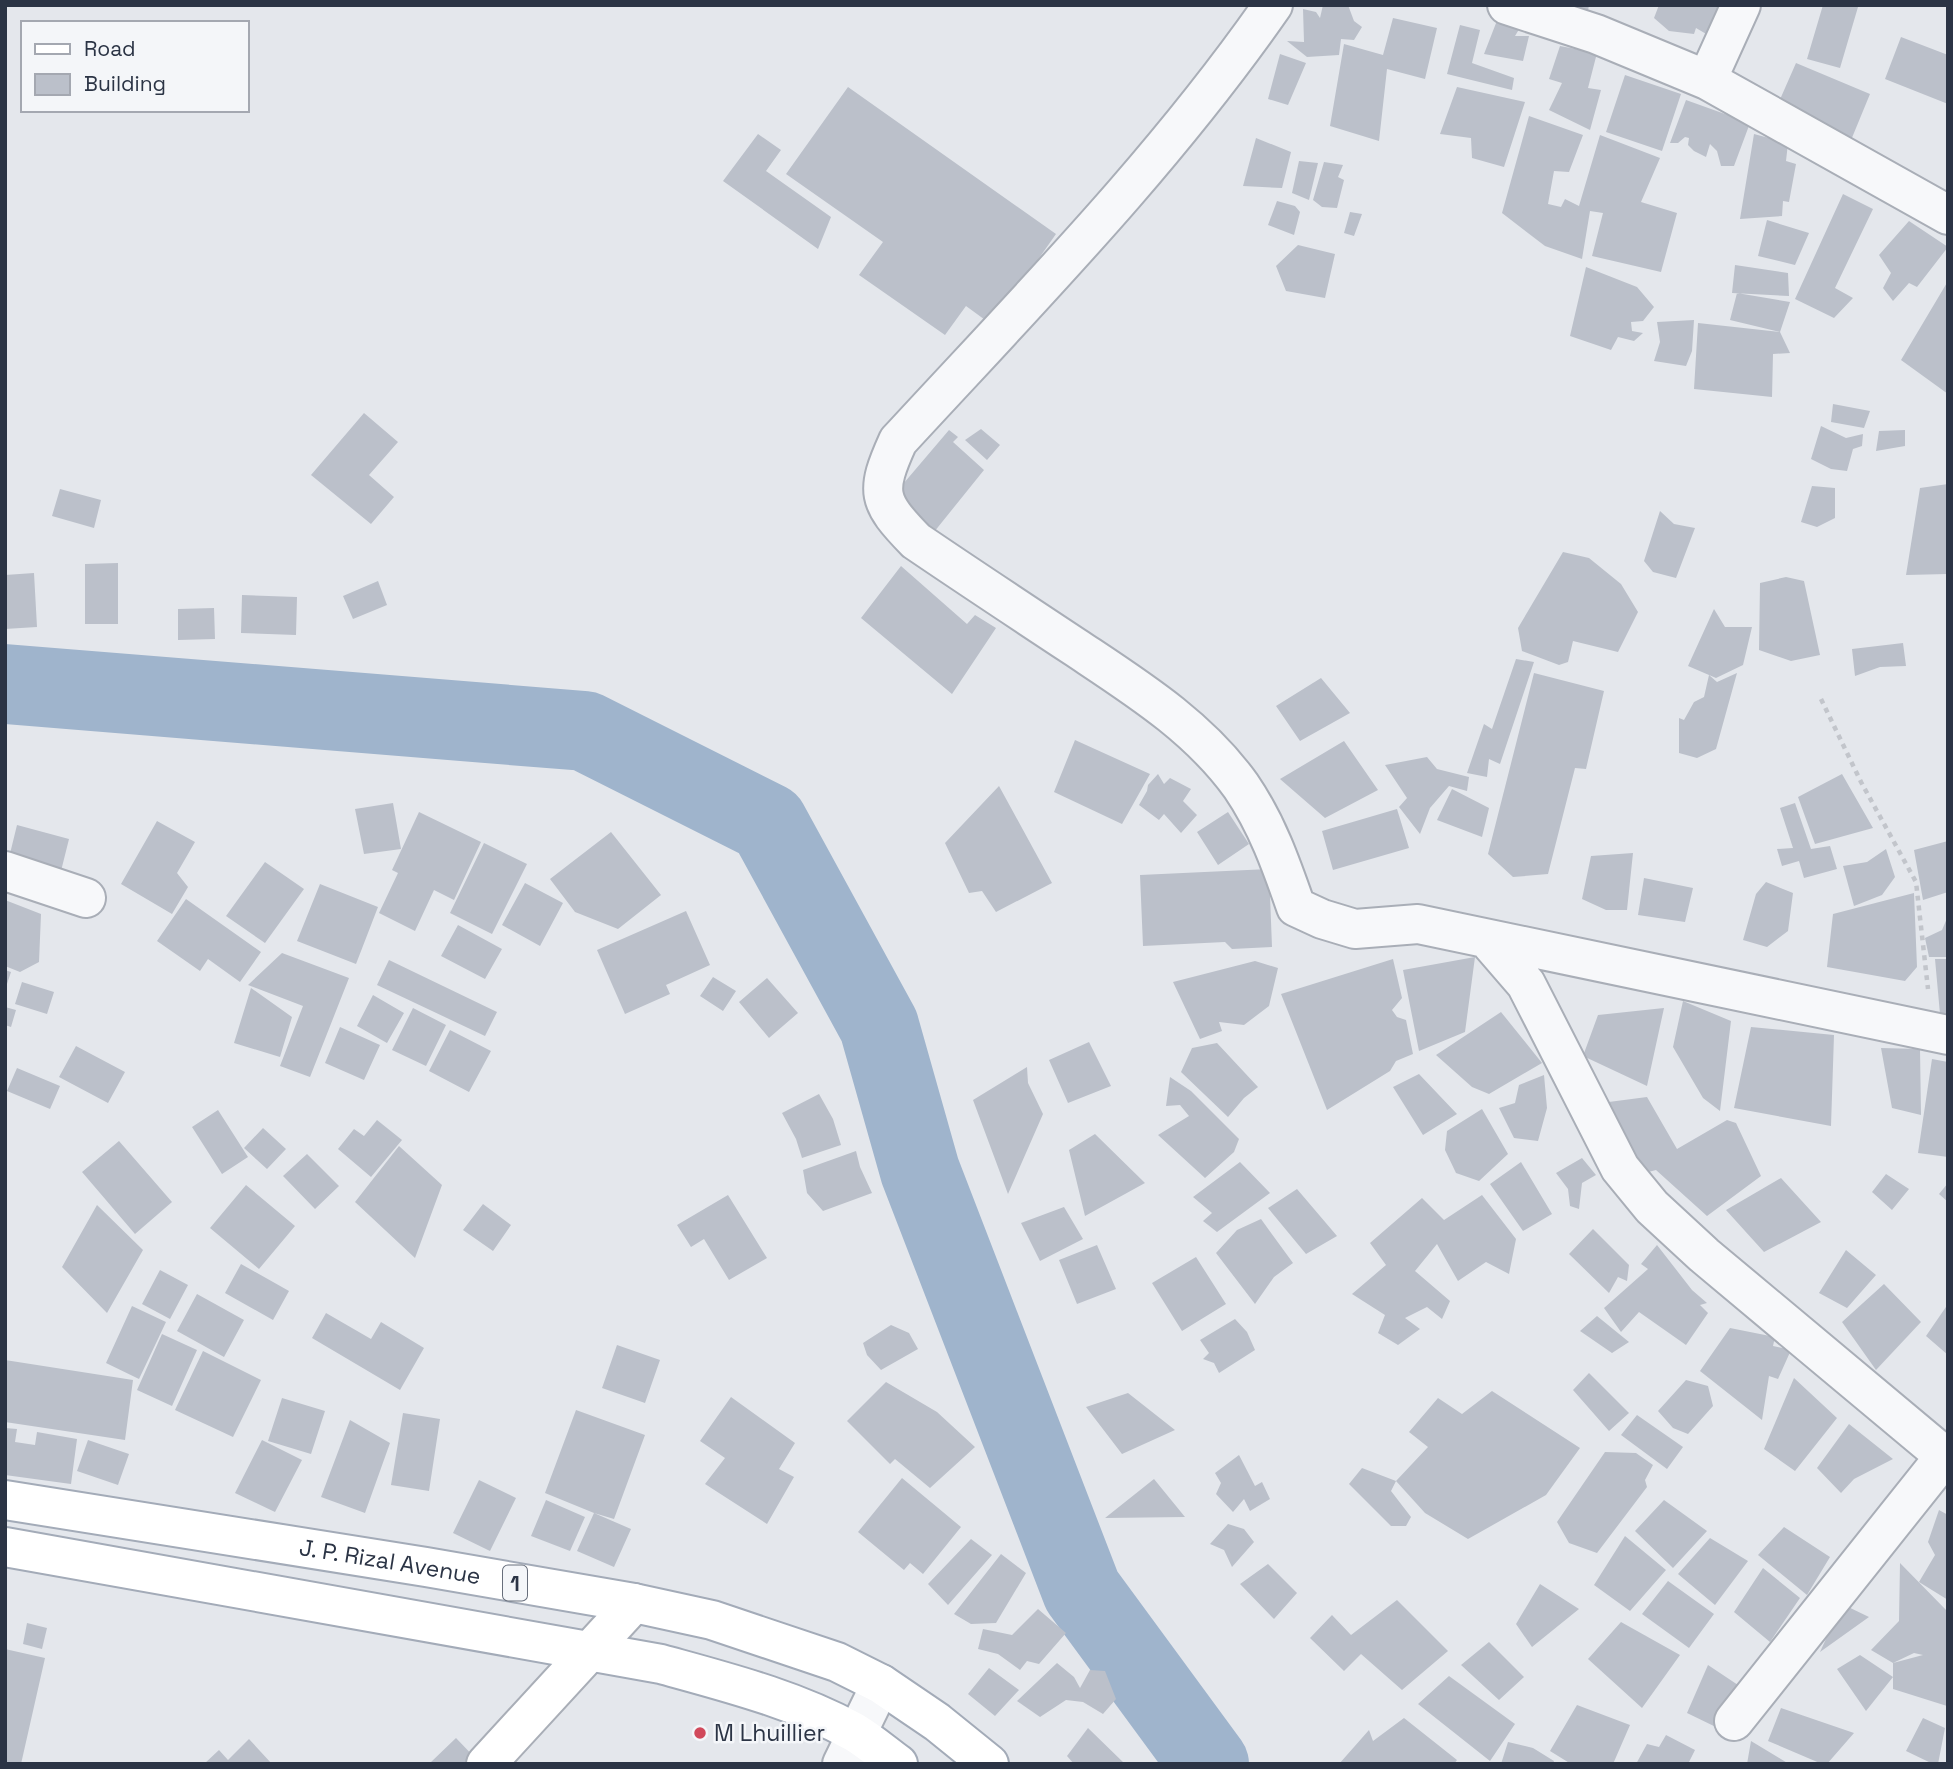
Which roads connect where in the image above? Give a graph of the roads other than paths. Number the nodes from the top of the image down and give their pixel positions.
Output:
1 (1273, 5) edge
2 (1507, 5) edge
3 (1741, 5) edge
4 (1707, 80) junction
5 (1948, 215) edge
6 (5, 871) edge
7 (86, 898) dead end
8 (1488, 940) junction
9 (1938, 1033) edge
10 (1943, 1447) edge
11 (5, 1500) edge
12 (5, 1548) edge
13 (634, 1603) junction
14 (591, 1650) junction
15 (881, 1684) junction
16 (1734, 1721) dead end
17 (848, 1748) edge
18 (486, 1764) edge
19 (898, 1764) edge
20 (989, 1764) edge

1 - 8 street
2 - 4 street
3 - 4 street
4 - 5 street
6 - 7 street
8 - 9 street
8 - 10 street
10 - 16 street
11 - 13 main road, J. P. Rizal Avenue / 1
12 - 14 main road, 1
13 - 14 main road
13 - 15 main road, J. P. Rizal Avenue / 1
14 - 17 main road, 1
14 - 18 main road
15 - 17 street
15 - 20 main road, J. P. Rizal Avenue / 1
17 - 19 main road, 1

